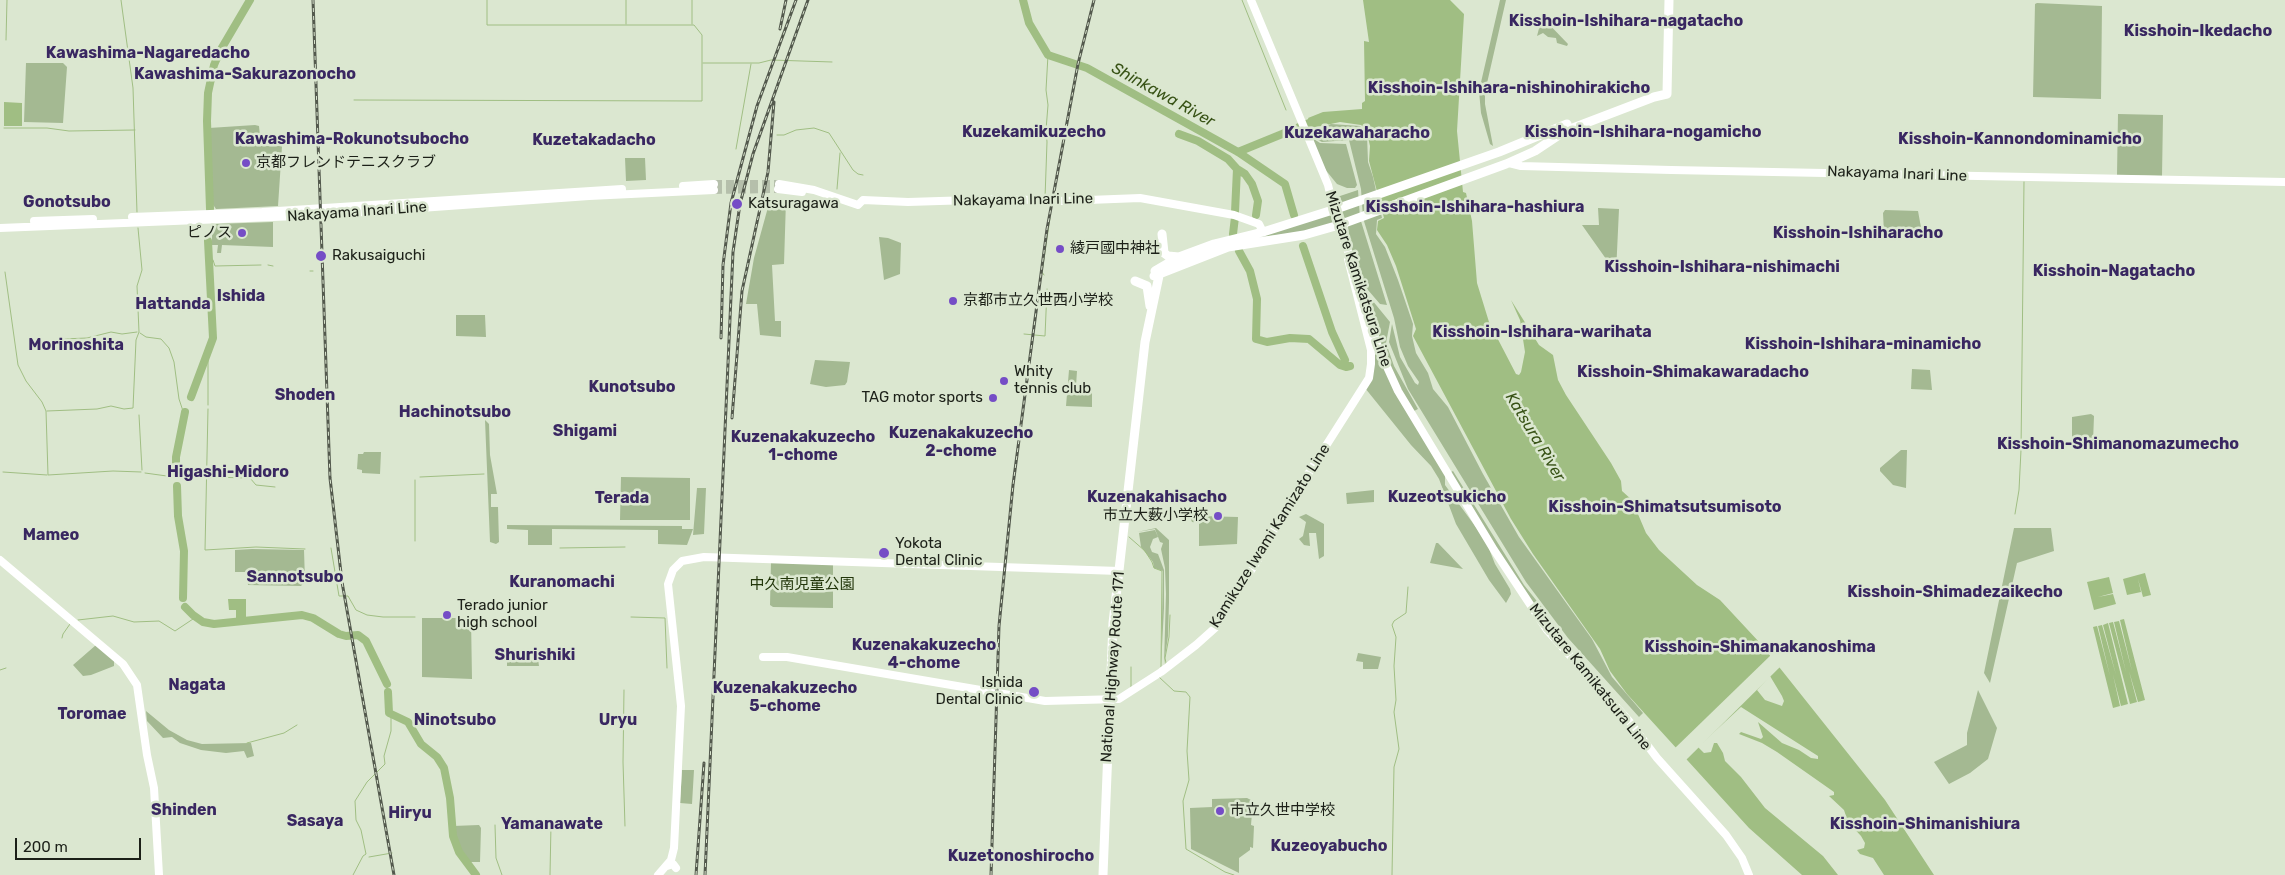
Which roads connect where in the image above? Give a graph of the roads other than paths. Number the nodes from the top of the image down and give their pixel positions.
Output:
1 (1251, 0) edge
2 (1665, 0) edge
3 (1669, 0) edge
4 (1665, 92) junction
5 (1507, 163) junction
6 (2285, 182) edge
7 (1336, 208) junction
8 (856, 209) dead end
9 (0, 223) edge
10 (1340, 224) junction
11 (0, 228) edge
12 (1262, 232) junction
13 (1162, 234) dead end
14 (1348, 252) junction
15 (1180, 257) junction
16 (1158, 273) junction
17 (1135, 281) dead end
18 (1151, 311) junction
19 (0, 560) edge
20 (1119, 572) junction
21 (763, 657) dead end
22 (1109, 699) junction
23 (159, 875) edge
24 (658, 875) edge
25 (1103, 875) edge
26 (1749, 875) edge

1 - 7 main road, Mizutare Kamikatsura Line
2 - 4 highway
3 - 4 highway
4 - 5 highway
4 - 7 highway
5 - 6 main road, Nakayama Inari Line
5 - 10 highway
7 - 10 main road, Mizutare Kamikatsura Line
7 - 12 highway
8 - 12 main road, Nakayama Inari Line
9 - 11 main road, Nakayama Inari Line
10 - 14 main road, Mizutare Kamikatsura Line
10 - 16 highway
12 - 15 highway
13 - 15 highway
14 - 22 main road, Kamikuze Iwami Kamizato Line
14 - 26 main road, Mizutare Kamikatsura Line
15 - 16 highway
16 - 18 highway, National Highway Route 171
17 - 18 highway
18 - 20 highway, National Highway Route 171
19 - 23 main road
20 - 22 highway, National Highway Route 171
20 - 24 main road
21 - 22 main road, Kamikuze Iwami Kamizato Line
22 - 25 highway, National Highway Route 171

